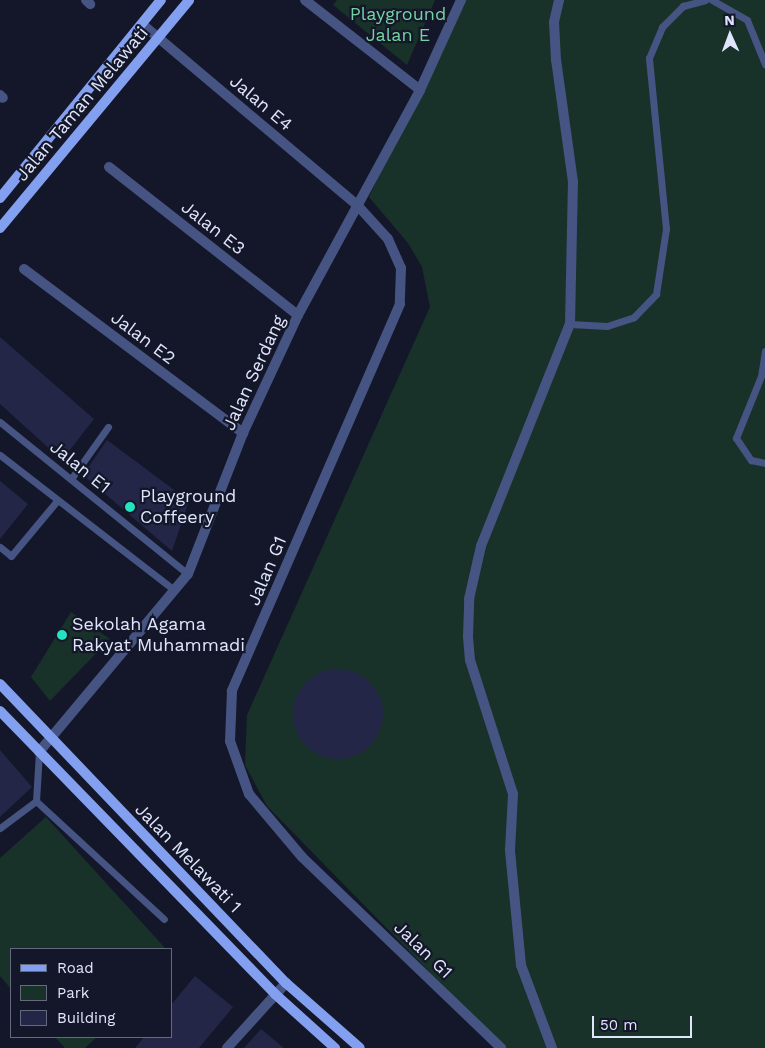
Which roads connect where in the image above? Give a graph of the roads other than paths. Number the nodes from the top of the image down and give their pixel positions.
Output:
1 (161, 0) edge
2 (189, 0) edge
3 (305, 0) edge
4 (461, 0) edge
5 (559, 0) edge
6 (705, 0) edge
7 (712, 0) edge
8 (142, 24) junction
9 (158, 38) junction
10 (765, 64) edge
11 (420, 90) junction
12 (109, 167) dead end
13 (0, 198) edge
14 (359, 207) junction
15 (0, 228) edge
16 (24, 269) dead end
17 (298, 315) junction
18 (570, 324) junction
19 (765, 351) edge
20 (0, 422) edge
21 (108, 427) dead end
22 (243, 433) junction
23 (0, 455) edge
24 (765, 463) edge
25 (71, 479) junction
26 (56, 502) junction
27 (0, 547) edge
28 (188, 574) junction
29 (174, 590) junction
30 (0, 684) edge
31 (0, 711) edge
32 (50, 739) junction
33 (39, 752) junction
34 (36, 801) junction
35 (0, 828) edge
36 (164, 919) dead end
37 (286, 983) junction
38 (275, 994) junction
39 (227, 1048) edge
40 (335, 1048) edge
41 (360, 1048) edge
42 (501, 1048) edge
43 (552, 1048) edge

1 - 8 street, Jalan Taman Melawati
2 - 9 street, Jalan Taman Melawati
3 - 11 street
4 - 11 street, Jalan Serdang
5 - 18 street
6 - 18 lane
7 - 10 lane
8 - 9 street, Jalan E4
8 - 13 street, Jalan Taman Melawati
9 - 14 street, Jalan E4
9 - 15 street, Jalan Taman Melawati
11 - 14 street, Jalan Serdang
12 - 17 street, Jalan E3
14 - 17 street, Jalan Serdang
14 - 42 street, Jalan G1
16 - 22 street, Jalan E2
17 - 22 street, Jalan Serdang
18 - 43 street
19 - 24 lane
20 - 25 lane, Jalan E1
21 - 25 lane
22 - 28 street, Jalan Serdang
23 - 26 lane
25 - 28 lane, Jalan E1
26 - 27 lane
26 - 29 lane
28 - 29 street, Jalan Serdang
29 - 32 street, Jalan Serdang
30 - 32 street, Jalan Melawati 1
31 - 33 street
32 - 33 street, Jalan Serdang
32 - 37 street, Jalan Melawati 1
33 - 34 lane
33 - 38 street
34 - 35 lane
34 - 36 lane
37 - 38 street
37 - 41 street, Jalan Melawati 1
38 - 39 street
38 - 40 street

